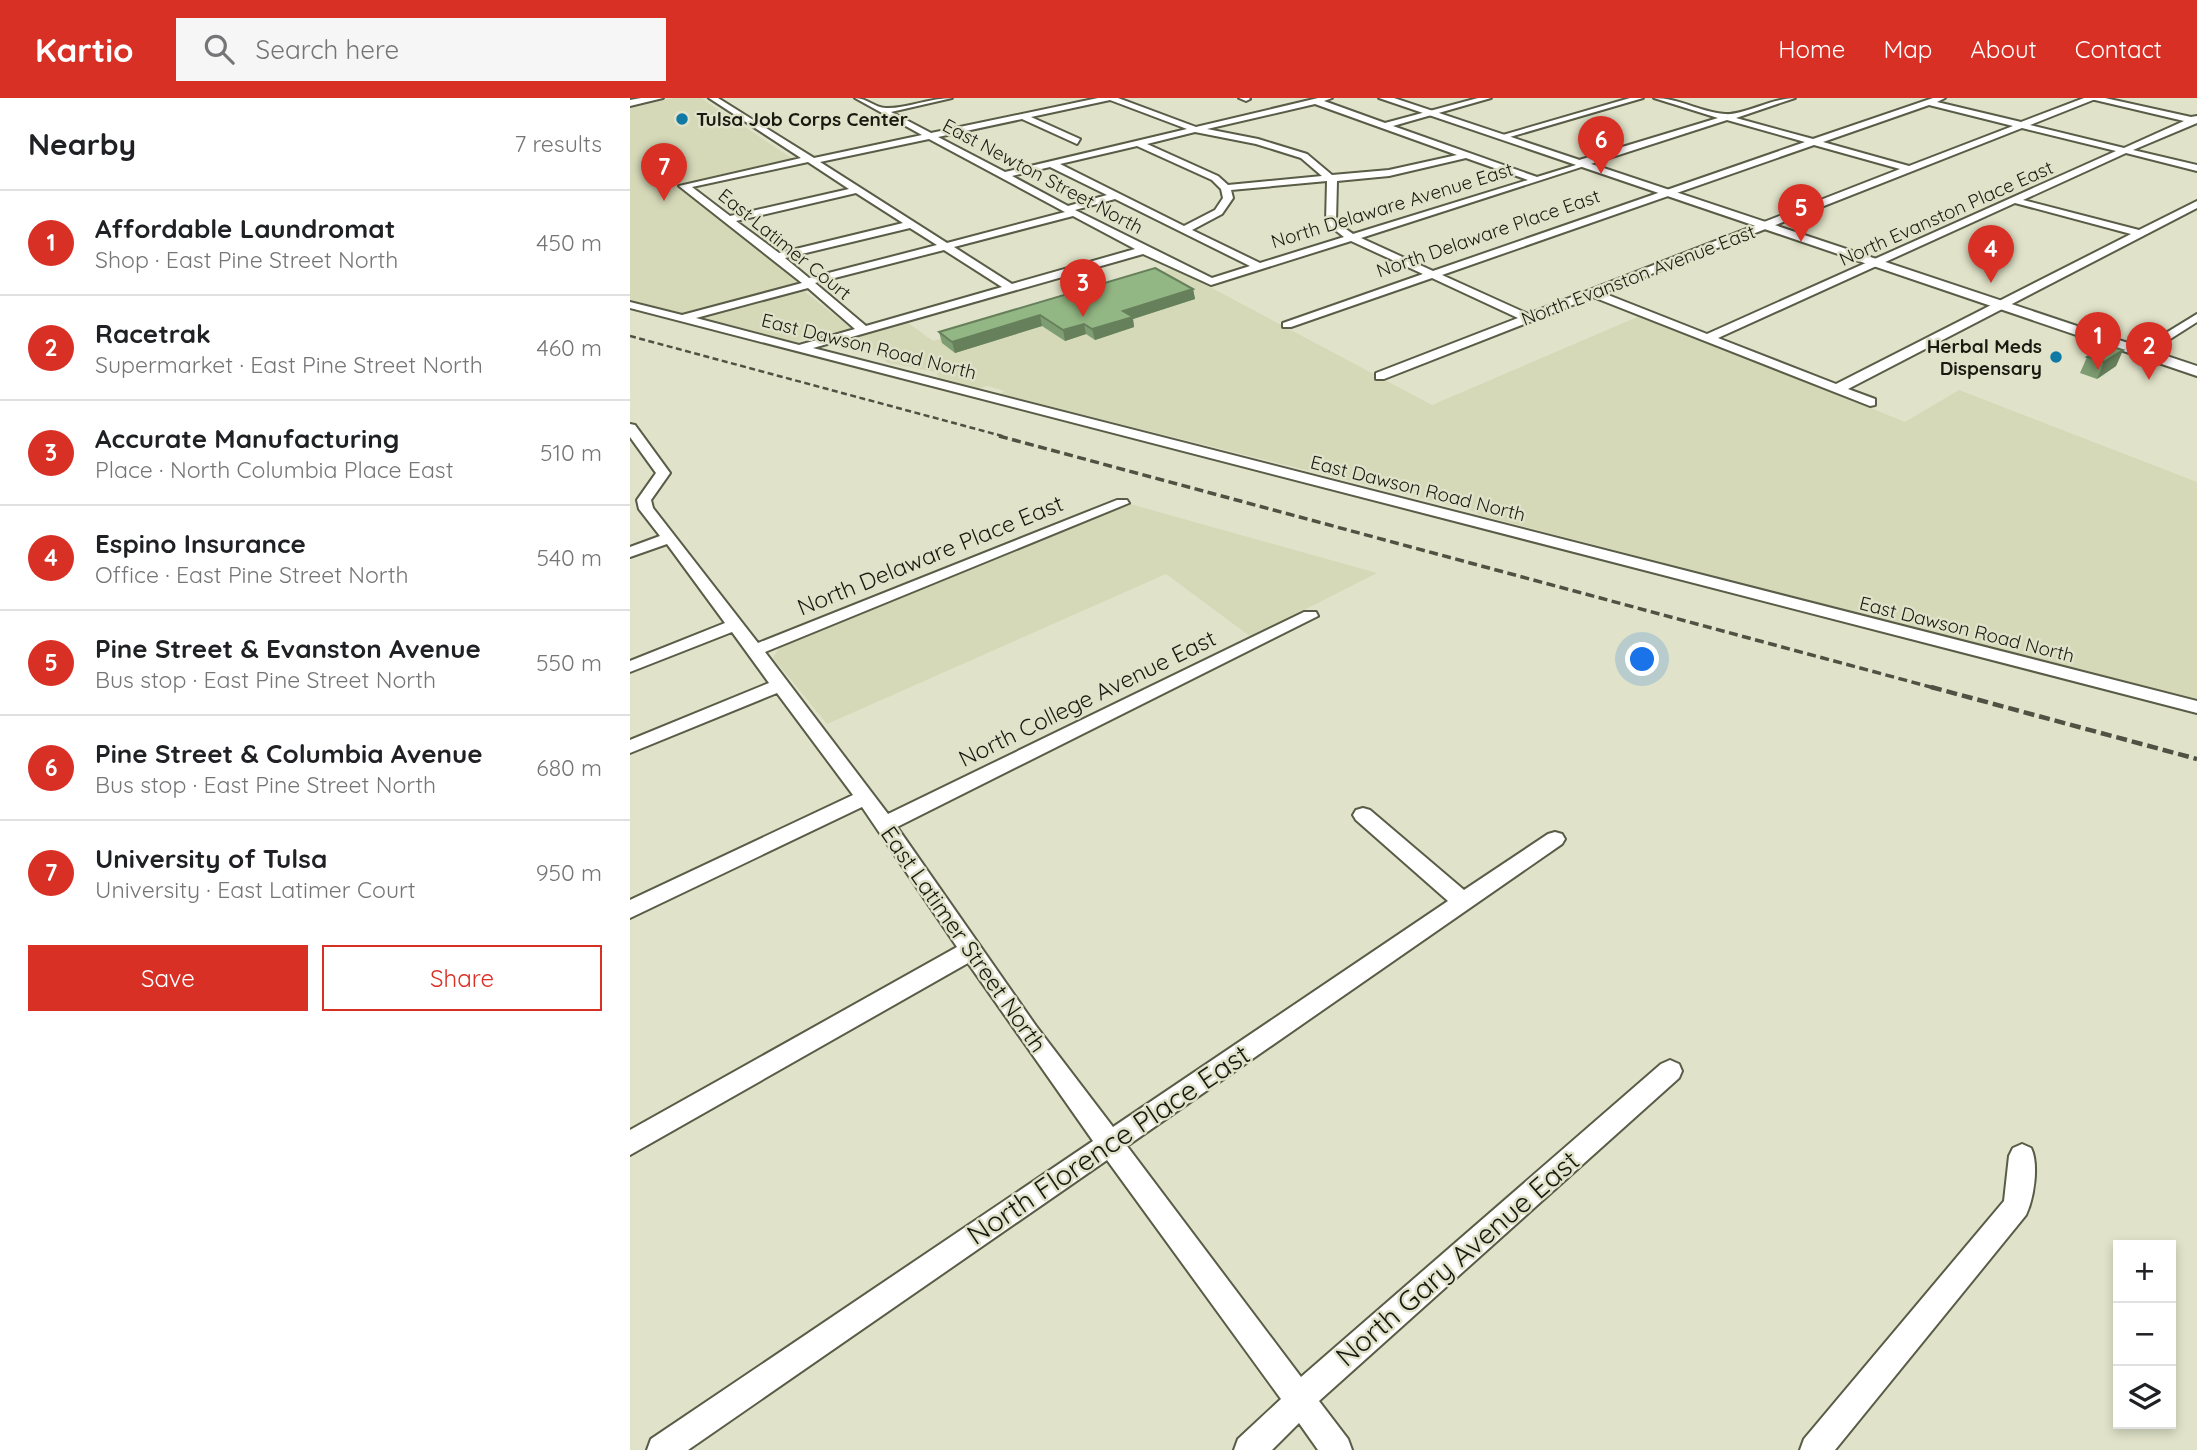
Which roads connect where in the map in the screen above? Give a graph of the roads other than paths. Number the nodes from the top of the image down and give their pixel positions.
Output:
1 (658, 98) edge
2 (713, 98) edge
3 (859, 98) edge
4 (948, 98) edge
5 (1110, 98) edge
6 (1328, 98) edge
7 (1384, 98) edge
8 (1487, 98) edge
9 (1639, 98) edge
10 (1658, 98) edge
11 (1791, 98) edge
12 (1912, 98) edge
13 (1941, 98) edge
14 (2093, 98) edge
15 (1315, 101) junction
16 (1929, 102) junction
17 (630, 103) edge
18 (884, 111) junction
19 (1430, 113) junction
20 (1025, 117) junction
21 (1727, 118) junction
22 (2195, 119) edge
23 (2023, 125) junction
24 (1384, 126) junction
25 (1197, 130) junction
26 (931, 136) junction
27 (1500, 137) junction
28 (1077, 141) dead end
29 (1812, 143) junction
30 (1138, 144) junction
31 (2126, 151) junction
32 (1467, 155) junction
33 (811, 160) junction
34 (1052, 164) junction
35 (1582, 164) junction
36 (2197, 168) edge
37 (1912, 170) junction
38 (1004, 176) junction
39 (1332, 180) junction
40 (1536, 180) junction
41 (1226, 188) junction
42 (858, 190) junction
43 (1668, 193) junction
44 (1116, 196) junction
45 (2017, 201) junction
46 (2197, 204) edge
47 (1069, 211) junction
48 (727, 220) junction
49 (912, 224) junction
50 (1765, 226) junction
51 (1183, 230) junction
52 (2140, 233) junction
53 (1352, 238) junction
54 (945, 246) junction
55 (1144, 250) junction
56 (777, 257) junction
57 (1876, 263) junction
58 (1259, 267) junction
59 (1433, 274) junction
60 (1211, 282) joint
61 (808, 284) junction
62 (1011, 288) junction
63 (1594, 293) junction
64 (630, 305) edge
65 (2000, 305) junction
66 (2197, 317) edge
67 (683, 318) junction
68 (1528, 318) junction
69 (1287, 325) dead end
70 (864, 330) junction
71 (1707, 338) junction
72 (800, 349) junction
73 (2141, 352) junction
74 (2197, 371) edge
75 (1380, 376) dead end
76 (1837, 389) junction
77 (1870, 402) dead end
78 (630, 428) edge
79 (1122, 503) dead end
80 (670, 538) junction
81 (630, 552) edge
82 (1310, 616) dead end
83 (736, 625) junction
84 (755, 650) junction
85 (630, 667) edge
86 (780, 685) junction
87 (2197, 707) edge
88 (630, 747) edge
89 (866, 797) junction
90 (1363, 815) dead end
91 (885, 824) junction
92 (1555, 839) dead end
93 (1463, 902) junction
94 (630, 910) edge
95 (971, 950) junction
96 (1670, 1071) dead end
97 (630, 1143) edge
98 (1110, 1143) junction
99 (2022, 1156) dead end
100 (1300, 1401) junction
101 (662, 1450) edge
102 (1249, 1450) edge
103 (1337, 1450) edge
104 (1815, 1450) edge

1 - 17 main road
2 - 33 street
3 - 18 street, East Newton Street North
4 - 18 street
5 - 20 street
5 - 25 street
6 - 15 street
7 - 19 main road
8 - 19 street
9 - 27 street
10 - 21 street
11 - 21 street, North Delaware Avenue East
12 - 16 street
13 - 16 street, North Delaware Place East
14 - 22 street
14 - 23 street, North Evanston Avenue East
15 - 24 street
15 - 25 street
16 - 23 street
16 - 29 street, North Delaware Place East
18 - 26 street, East Newton Street North
19 - 24 street
19 - 27 main road
20 - 26 street
20 - 28 street
21 - 29 street
21 - 35 street, North Delaware Avenue East
22 - 31 street, North Evanston Place East
23 - 31 street
23 - 37 street, North Evanston Avenue East
24 - 32 street
25 - 30 street
25 - 39 street
26 - 33 street
26 - 38 street, East Newton Street North
27 - 35 main road
29 - 37 street
29 - 43 street, North Delaware Place East
30 - 34 street
30 - 41 street
31 - 36 street
31 - 45 street, North Evanston Place East
32 - 39 street
32 - 40 street
33 - 42 street
33 - 48 street, East Latimer Court
34 - 38 street
34 - 44 street
35 - 40 street, North Delaware Avenue East
35 - 43 main road
37 - 50 street, North Evanston Avenue East
38 - 47 street, East Newton Street North
39 - 41 street
39 - 53 street
40 - 53 street, North Delaware Avenue East
41 - 51 street
42 - 48 street
42 - 49 street
43 - 50 main road
43 - 59 street, North Delaware Place East
44 - 47 street
44 - 51 street
45 - 52 street
45 - 57 street, North Evanston Place East
46 - 52 street
47 - 54 street
47 - 55 street, East Newton Street North
48 - 56 street, East Latimer Court
49 - 54 street
49 - 56 street
50 - 57 main road
50 - 63 street, North Evanston Avenue East
51 - 58 street
52 - 65 street
53 - 58 street, North Delaware Avenue East
53 - 59 street
54 - 61 street
54 - 62 street
55 - 60 street, East Newton Street North
55 - 62 street
56 - 61 street, East Latimer Court
57 - 65 main road
57 - 71 street, North Evanston Place East
58 - 60 street, North Delaware Avenue East
59 - 68 street
59 - 69 street, North Delaware Place East
61 - 67 street
61 - 70 street, East Latimer Court
62 - 70 street
63 - 68 street, North Evanston Avenue East
63 - 71 street
64 - 67 street, East Dawson Road North
65 - 73 main road
65 - 76 street
66 - 73 street
67 - 72 street, East Dawson Road North
68 - 75 street, North Evanston Avenue East
70 - 72 street
71 - 76 street
72 - 87 street, East Dawson Road North
73 - 74 main road
76 - 77 street
78 - 80 street, East Latimer Street North
79 - 84 street, North Delaware Place East
80 - 81 street
80 - 83 street, East Latimer Street North
82 - 91 street, North College Avenue East
83 - 84 street, East Latimer Street North
83 - 85 street
84 - 86 street, East Latimer Street North
86 - 88 street
86 - 89 street, East Latimer Street North
89 - 91 street, East Latimer Street North
89 - 94 street
90 - 93 street
91 - 95 street, East Latimer Street North
92 - 93 street, North Florence Place East
93 - 98 street, North Florence Place East
95 - 97 street
95 - 98 street, East Latimer Street North
96 - 100 street, North Gary Avenue East
98 - 100 street, East Latimer Street North
98 - 101 street, North Florence Place East
99 - 104 street
100 - 102 street, North Gary Avenue East
100 - 103 street, East Latimer Street North

